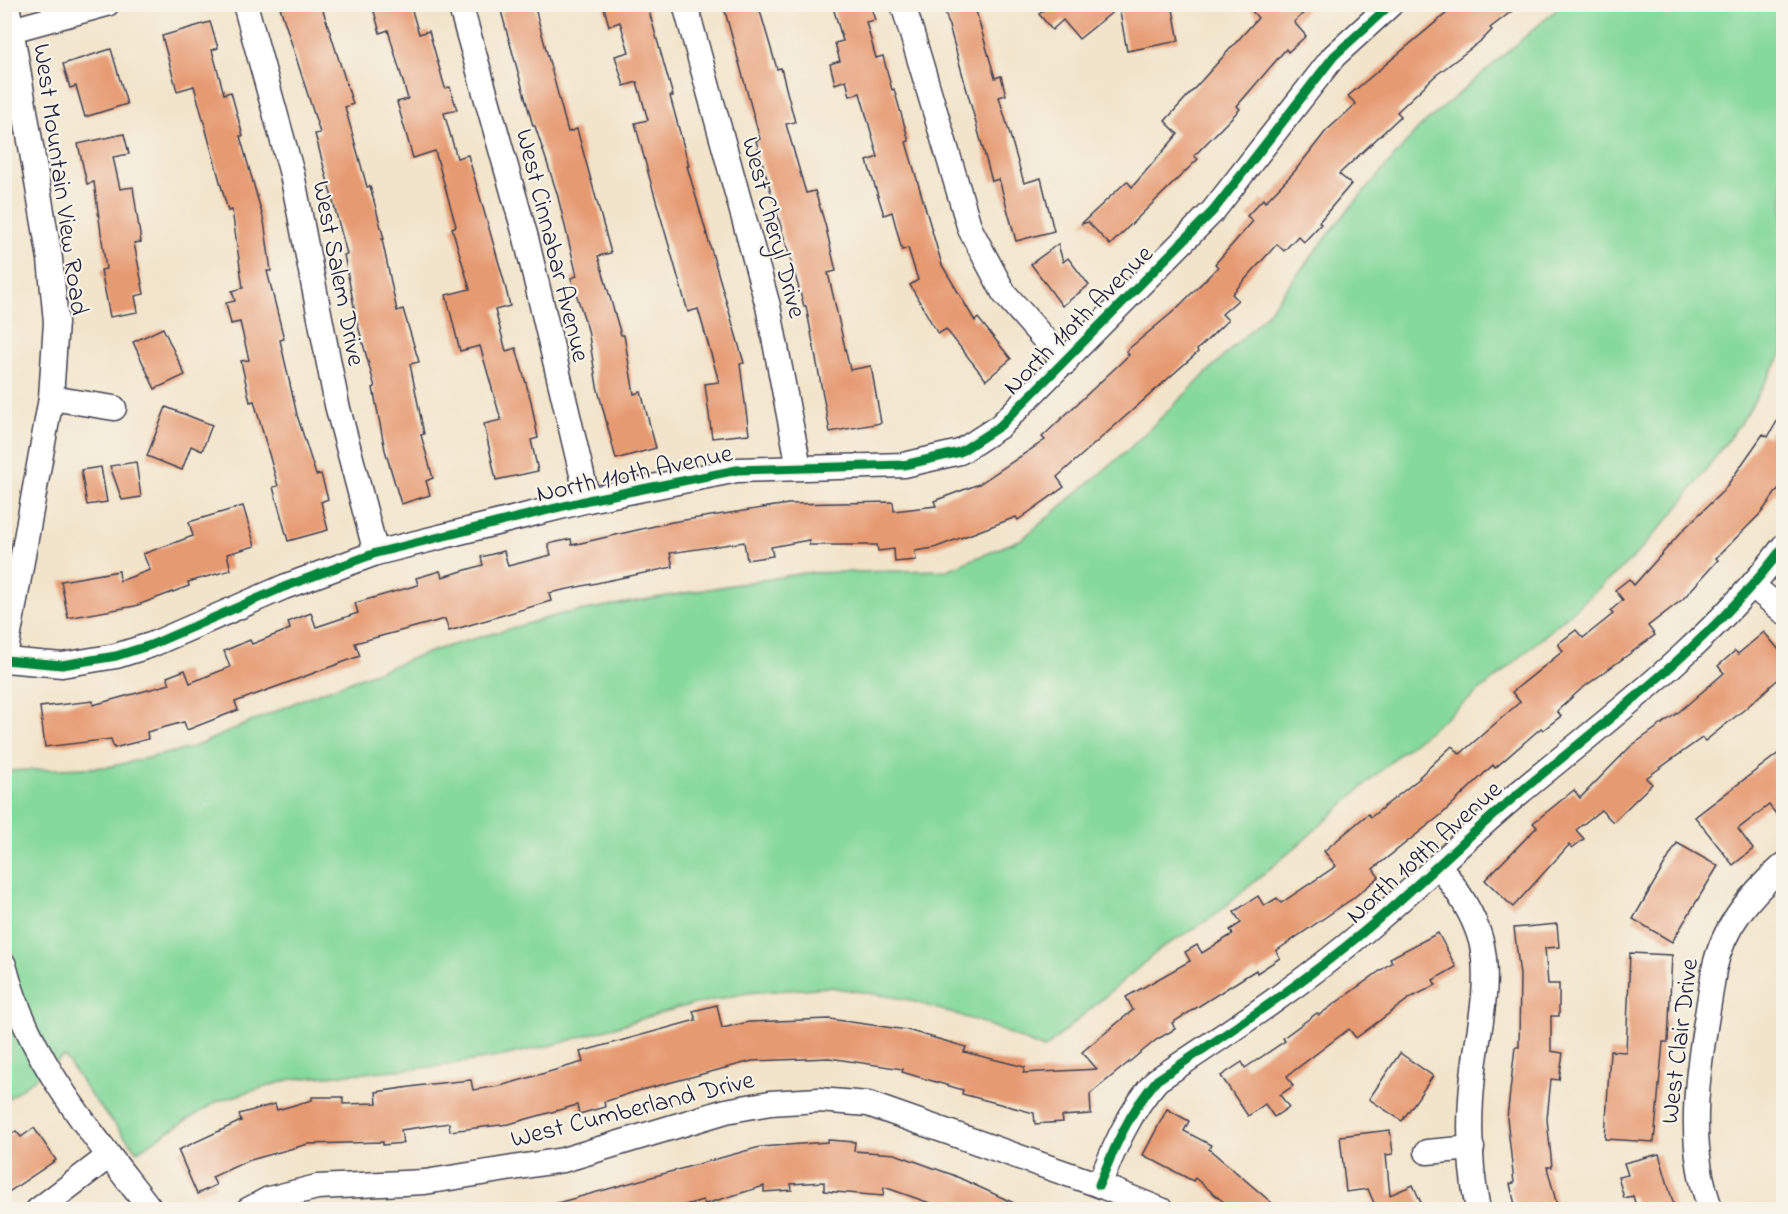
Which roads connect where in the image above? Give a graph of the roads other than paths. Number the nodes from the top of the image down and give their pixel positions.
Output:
1 (7, 4) edge
2 (107, 4) edge
3 (245, 4) edge
4 (460, 4) edge
5 (685, 4) edge
6 (903, 4) edge
7 (1391, 4) edge
8 (8, 31) edge
9 (1065, 363) junction
10 (51, 398) junction
11 (114, 408) dead end
12 (799, 467) junction
13 (588, 500) junction
14 (16, 535) edge
15 (1784, 546) edge
16 (376, 553) junction
17 (1753, 586) junction
18 (1784, 612) edge
19 (5, 661) edge
20 (1439, 865) junction
21 (1784, 865) edge
22 (4, 965) edge
23 (1472, 1148) junction
24 (1427, 1152) dead end
25 (109, 1156) junction
26 (1099, 1185) junction
27 (38, 1209) edge
28 (151, 1209) edge
29 (248, 1209) edge
30 (1161, 1209) edge
31 (1478, 1209) edge
32 (1711, 1209) edge

1 - 8 street, West Mountain View Road
2 - 8 street
3 - 16 street, West Salem Drive
4 - 13 street, West Cinnabar Avenue
5 - 12 street, West Cheryl Drive
6 - 9 street
7 - 9 street, North 110th Avenue
8 - 10 street, West Mountain View Road
9 - 12 street, North 110th Avenue
10 - 11 street
10 - 14 street, West Mountain View Road
12 - 13 street, North 110th Avenue
13 - 16 street, North 110th Avenue
14 - 19 street, West Mountain View Road
15 - 17 street, North 109th Avenue
16 - 19 street, North 110th Avenue
17 - 18 street
17 - 20 street, North 109th Avenue
20 - 23 street
20 - 26 street, North 109th Avenue
21 - 32 street, West Clair Drive
22 - 25 street
23 - 24 street
23 - 31 street
25 - 27 street
25 - 28 street
26 - 29 street, West Cumberland Drive
26 - 30 street, West Cumberland Drive

